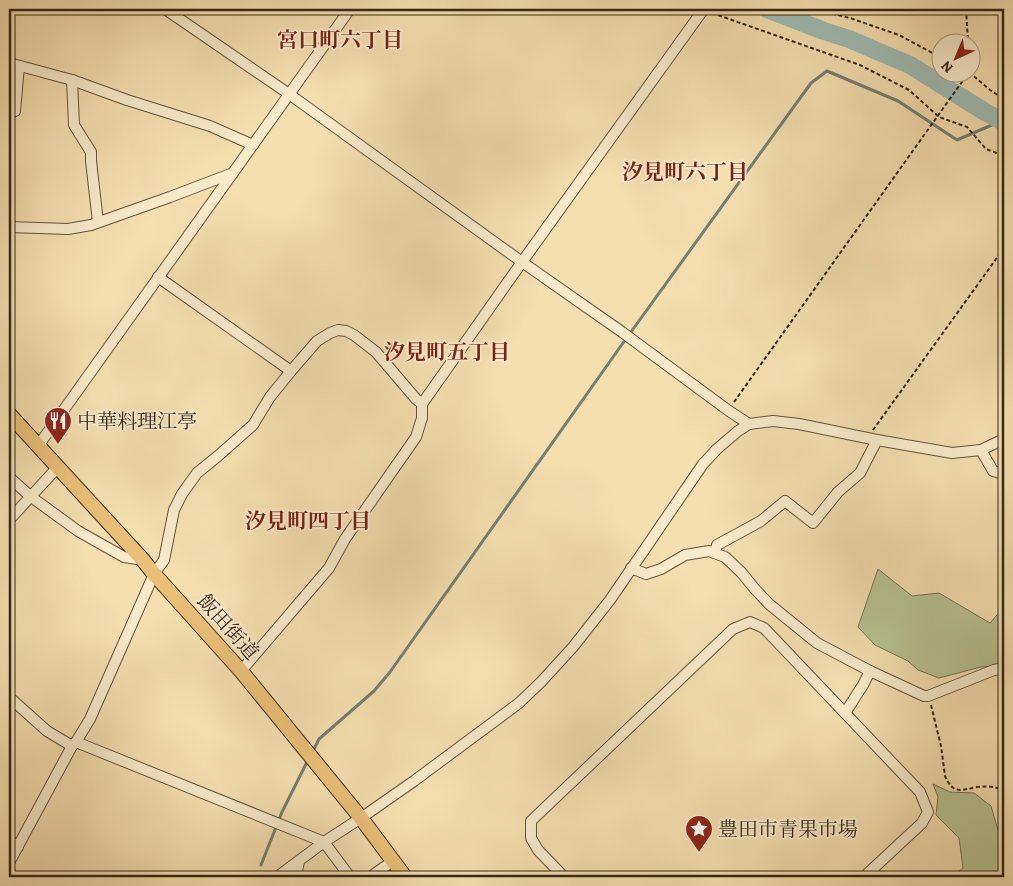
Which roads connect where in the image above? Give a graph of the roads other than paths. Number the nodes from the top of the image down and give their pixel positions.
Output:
1 (165, 9) edge
2 (350, 9) edge
3 (703, 10) edge
4 (14, 64) edge
5 (72, 80) junction
6 (289, 94) junction
7 (9, 112) edge
8 (253, 145) junction
9 (233, 173) junction
10 (98, 222) junction
11 (9, 228) edge
12 (522, 262) junction
13 (158, 277) junction
14 (291, 370) junction
15 (422, 404) junction
16 (9, 414) edge
17 (750, 424) junction
18 (872, 439) junction
19 (1004, 439) edge
20 (38, 446) junction
21 (982, 450) junction
22 (57, 468) junction
23 (1004, 474) edge
24 (9, 477) edge
25 (30, 496) junction
26 (9, 520) edge
27 (715, 553) junction
28 (143, 560) junction
29 (631, 568) junction
30 (154, 574) junction
31 (1004, 668) edge
32 (241, 670) junction
33 (870, 671) junction
34 (9, 697) edge
35 (845, 713) junction
36 (74, 744) junction
37 (361, 818) junction
38 (9, 840) edge
39 (324, 842) junction
40 (18, 847) junction
41 (299, 861) junction
42 (393, 862) junction
43 (9, 863) edge
44 (277, 877) edge
45 (296, 877) edge
46 (350, 877) edge
47 (370, 877) edge
48 (405, 877) edge
49 (564, 877) edge
50 (864, 877) edge

1 - 6 street
2 - 6 street
3 - 12 street
4 - 5 street
4 - 7 street
5 - 8 street
5 - 10 street
6 - 8 street
6 - 12 street
8 - 9 street
9 - 10 street
9 - 13 street
10 - 11 street
12 - 15 street
12 - 17 street
13 - 14 street
13 - 20 street
14 - 15 street
14 - 30 street
15 - 32 street
16 - 20 main road, 飯田街道
17 - 18 street
17 - 29 street
18 - 21 street
18 - 27 street
19 - 21 street
20 - 22 main road, 飯田街道
21 - 23 street
22 - 25 street
22 - 28 main road, 飯田街道
24 - 25 street
25 - 26 street
25 - 28 street
27 - 29 street
27 - 33 street
28 - 30 main road, 飯田街道
29 - 37 street
30 - 32 main road, 飯田街道
30 - 36 street
31 - 33 street
32 - 37 main road, 飯田街道
33 - 35 street
34 - 36 street
35 - 49 street
35 - 50 street
36 - 39 street
36 - 40 street
37 - 39 street
37 - 42 main road, 飯田街道
38 - 40 street
39 - 41 street
39 - 46 street
40 - 43 street
41 - 44 street
41 - 45 street
42 - 47 street
42 - 48 main road, 飯田街道

